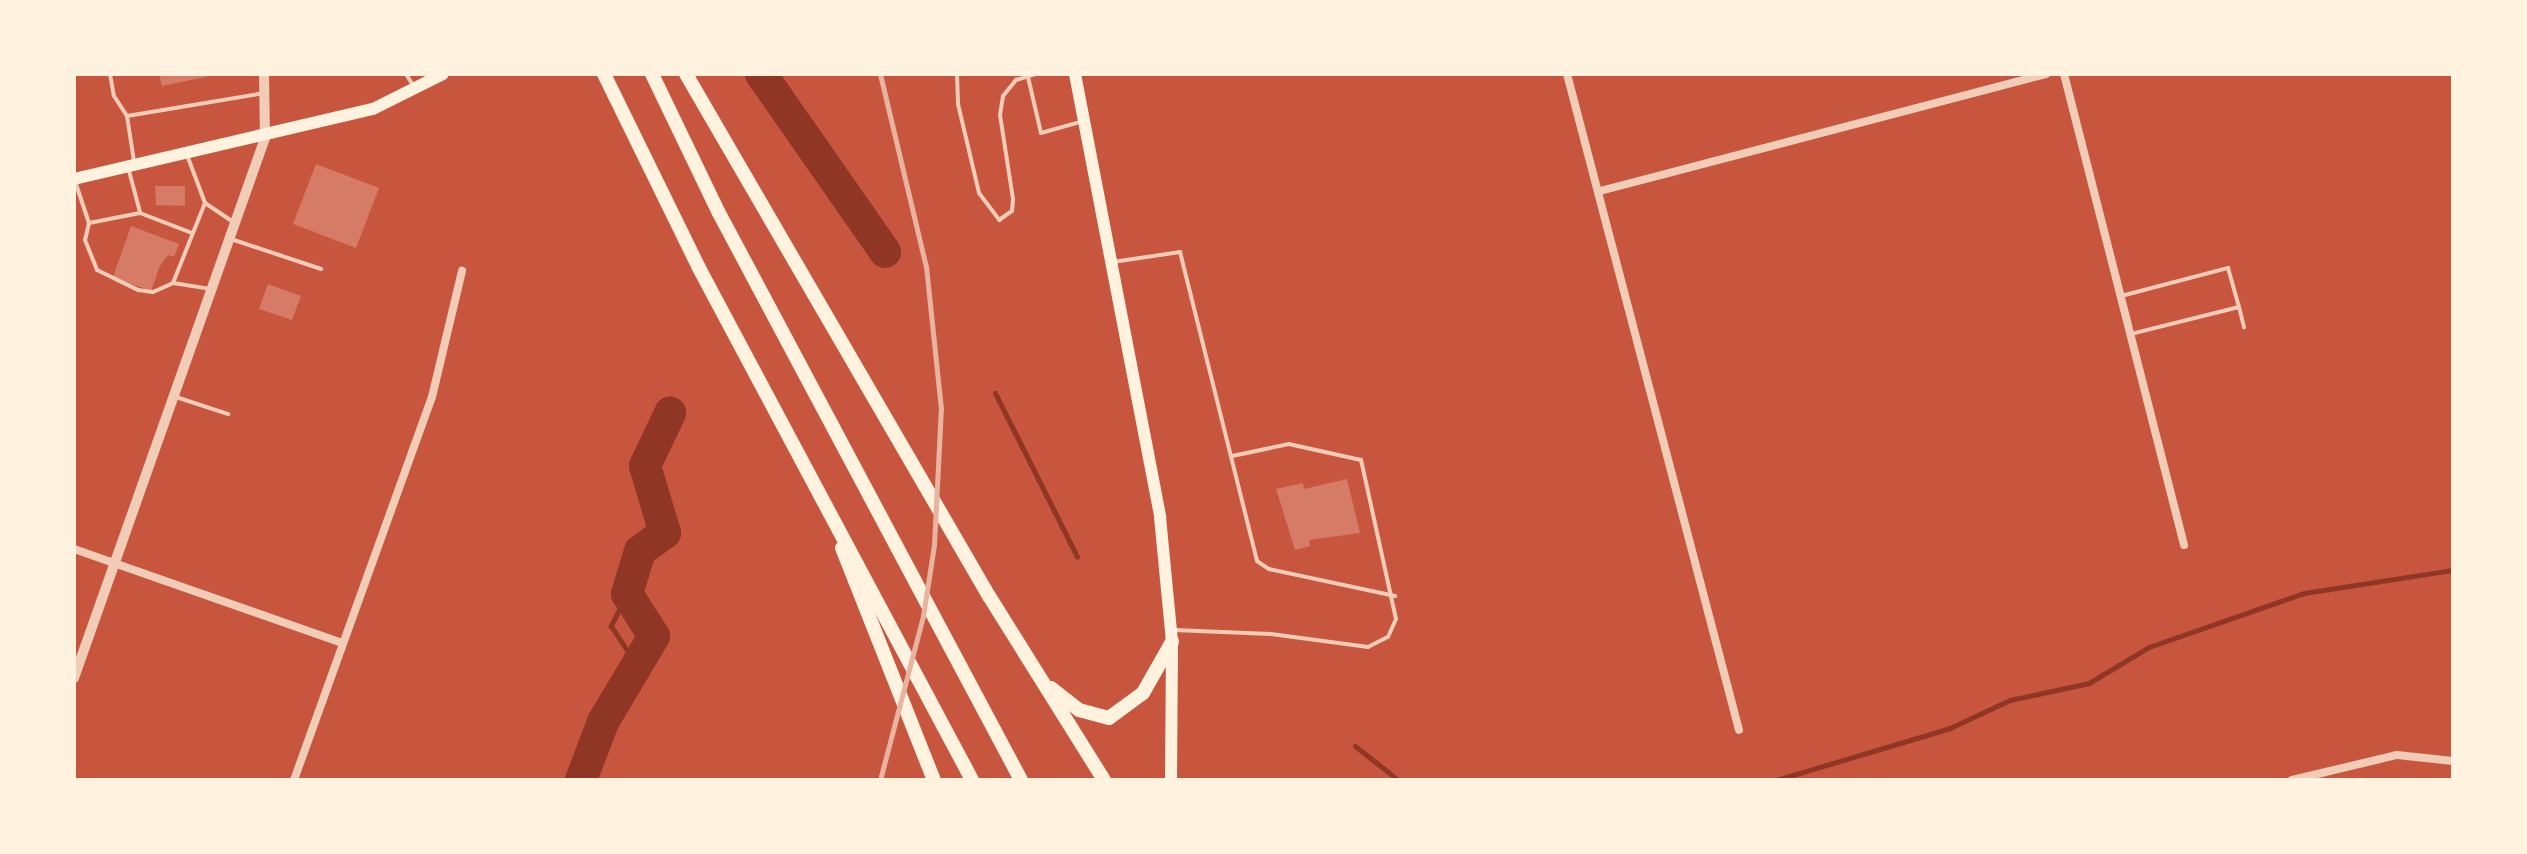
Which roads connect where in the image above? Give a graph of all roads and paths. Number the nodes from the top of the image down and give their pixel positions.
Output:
1 (110, 74) edge
2 (264, 74) edge
3 (406, 74) edge
4 (443, 74) edge
5 (604, 74) edge
6 (652, 74) edge
7 (686, 74) edge
8 (957, 74) edge
9 (1036, 74) edge
10 (1075, 74) edge
11 (1567, 74) edge
12 (2046, 74) edge
13 (2064, 74) edge
14 (1028, 77) junction
15 (417, 91) junction
16 (264, 93) junction
17 (127, 116) junction
18 (1085, 120) junction
19 (265, 138) junction
20 (187, 155) junction
21 (132, 168) junction
22 (74, 179) edge
23 (1600, 191) junction
24 (205, 203) junction
25 (140, 213) junction
26 (89, 223) junction
27 (235, 223) junction
28 (192, 233) junction
29 (228, 238) junction
30 (1113, 262) junction
31 (321, 269) dead end
32 (462, 271) dead end
33 (173, 283) junction
34 (211, 289) junction
35 (2121, 296) junction
36 (2239, 307) junction
37 (2244, 327) dead end
38 (2131, 334) junction
39 (174, 396) junction
40 (228, 414) dead end
41 (1232, 456) junction
42 (820, 492) junction
43 (2184, 545) dead end
44 (74, 549) edge
45 (116, 562) junction
46 (1395, 596) junction
47 (1172, 636) junction
48 (343, 643) junction
49 (1038, 676) junction
50 (74, 678) edge
51 (1739, 730) dead end
52 (2453, 761) edge
53 (934, 778) edge
54 (294, 780) edge
55 (972, 780) edge
56 (1021, 780) edge
57 (1104, 780) edge
58 (1171, 780) edge
59 (2292, 780) edge

1 - 17 lane
2 - 16 street
3 - 15 lane
4 - 15 main road
5 - 42 highway
6 - 56 highway
7 - 49 highway
8 - 14 lane
9 - 14 lane
10 - 18 main road
11 - 23 street
12 - 23 street
13 - 35 street
14 - 18 lane
15 - 19 main road
16 - 17 lane
16 - 19 street
17 - 21 lane
18 - 30 main road
19 - 20 main road
19 - 27 street
20 - 21 main road
20 - 24 lane
21 - 22 main road
21 - 25 lane
22 - 26 lane
23 - 51 street
24 - 27 lane
24 - 28 lane
25 - 26 lane
25 - 28 lane
26 - 33 lane
27 - 29 street
28 - 33 lane
29 - 31 lane
29 - 34 street
30 - 41 lane
30 - 47 main road
32 - 48 street
33 - 34 lane
34 - 39 street
35 - 36 lane
35 - 38 street
36 - 37 lane
36 - 38 lane
38 - 43 street
39 - 40 lane
39 - 45 street
41 - 46 lane
41 - 46 lane
42 - 53 highway
42 - 55 highway
44 - 45 street
45 - 48 street
45 - 50 street
46 - 47 lane
47 - 49 highway
47 - 58 main road
48 - 54 street
49 - 57 highway
52 - 59 street

